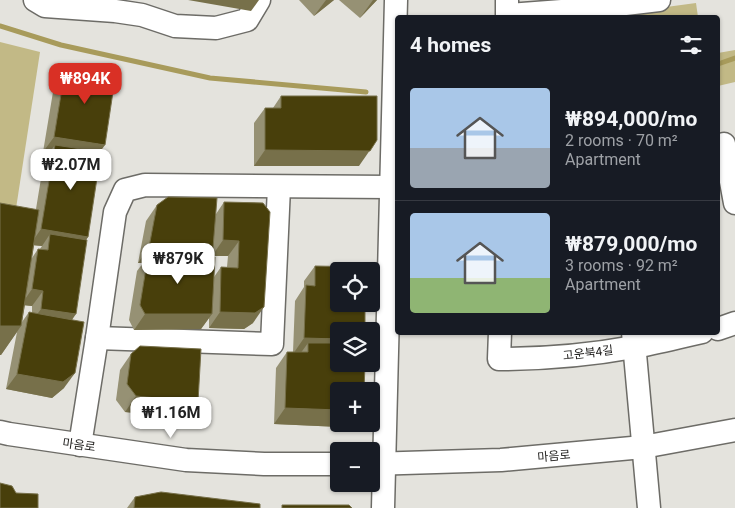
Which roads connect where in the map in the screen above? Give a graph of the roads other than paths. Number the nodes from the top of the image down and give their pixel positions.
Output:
1 (35, 0) edge
2 (259, 0) edge
3 (396, 0) edge
4 (507, 0) edge
5 (651, 1) edge
6 (396, 15) edge
7 (507, 15) edge
8 (518, 15) edge
9 (395, 47) edge
10 (726, 144) edge
11 (279, 186) junction
12 (392, 187) junction
13 (735, 203) edge
14 (735, 323) edge
15 (720, 328) edge
16 (500, 335) edge
17 (676, 335) edge
18 (97, 338) junction
19 (633, 340) edge
20 (735, 430) edge
21 (0, 432) edge
22 (379, 442) edge
23 (80, 445) junction
24 (643, 447) junction
25 (330, 464) edge
26 (380, 464) edge
27 (380, 479) edge
28 (384, 508) edge
29 (649, 508) edge

1 - 2 street
3 - 6 street
4 - 7 street
5 - 8 street
9 - 12 street
10 - 13 street
11 - 12 street
11 - 18 street
11 - 18 street
12 - 22 street
14 - 15 street
16 - 19 street, 고운북4길
17 - 19 street, 고운북4길
18 - 23 street
19 - 24 street
20 - 24 street, 마음로
21 - 23 street, 마음로
23 - 25 street, 마음로
24 - 26 street, 마음로
24 - 29 street
27 - 28 street

